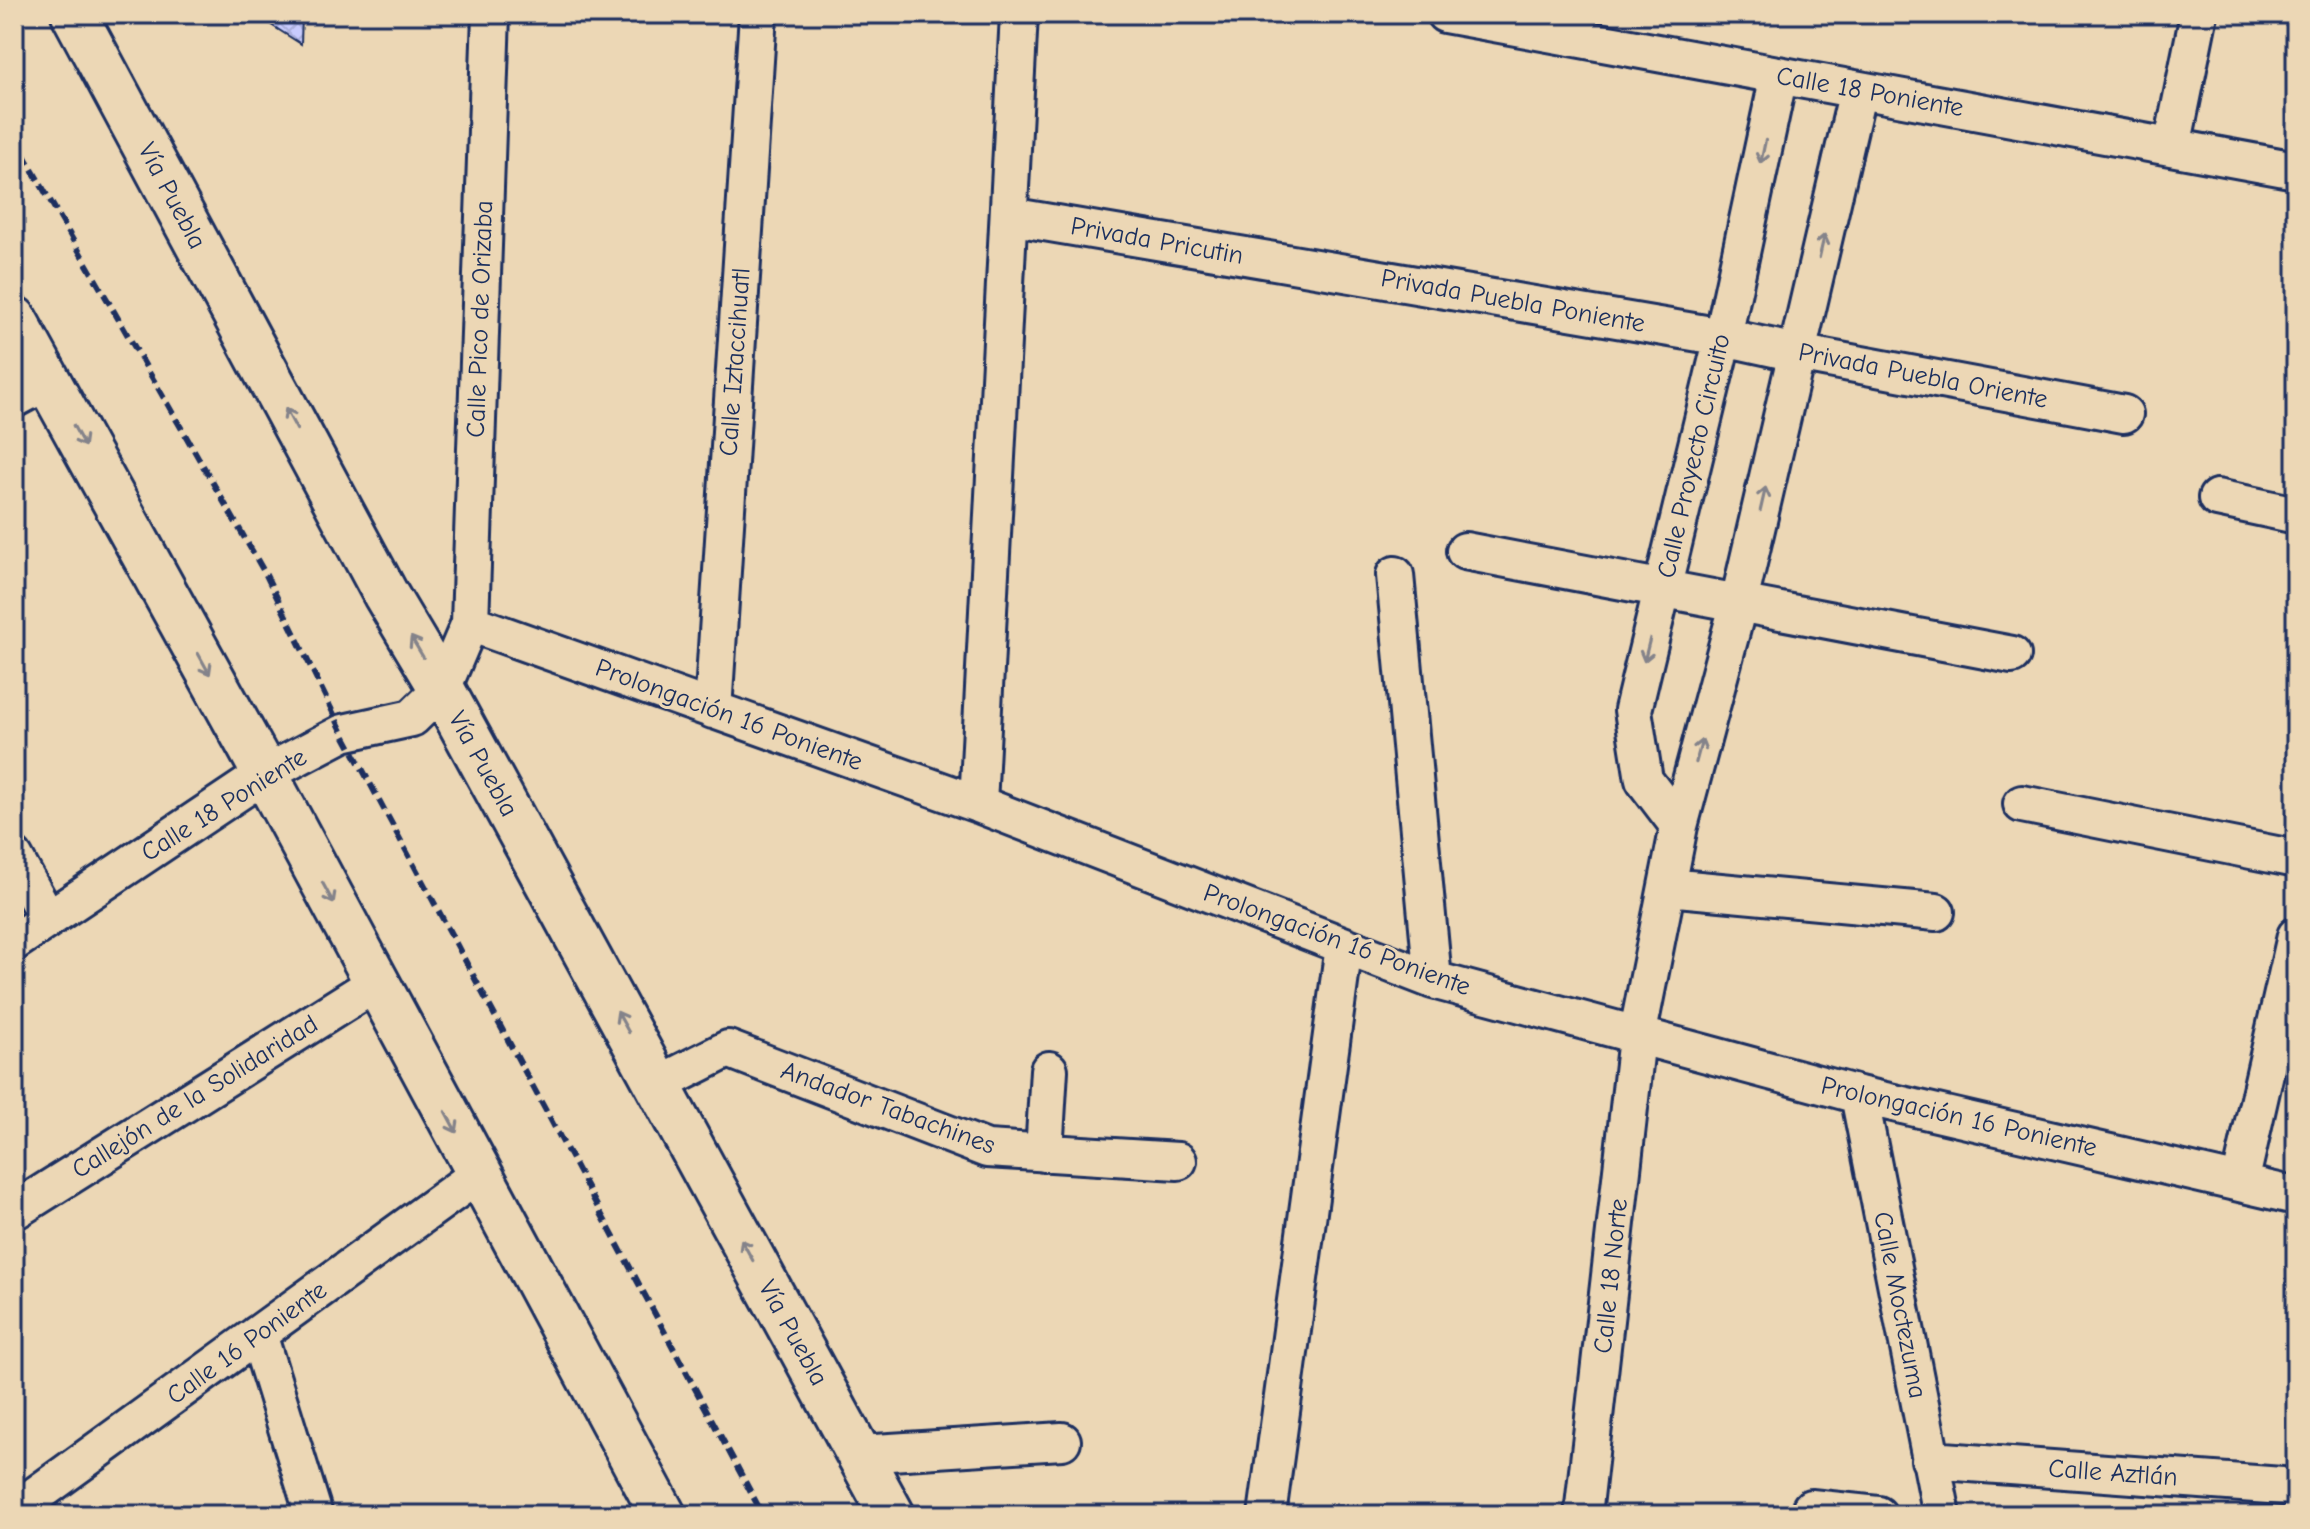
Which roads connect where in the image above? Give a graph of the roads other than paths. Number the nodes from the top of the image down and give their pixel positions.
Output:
1 (74, 14) edge
2 (491, 14) edge
3 (758, 14) edge
4 (1019, 14) edge
5 (1445, 14) edge
6 (2199, 14) edge
7 (1779, 75) junction
8 (1858, 90) junction
9 (2172, 147) junction
10 (2296, 170) edge
11 (1009, 216) junction
12 (1304, 266) joint
13 (14, 319) edge
14 (1723, 337) junction
15 (1797, 353) junction
16 (31, 390) edge
17 (2124, 414) dead end
18 (2217, 498) dead end
19 (2296, 515) edge
20 (1465, 551) dead end
21 (1395, 575) dead end
22 (1662, 588) junction
23 (1739, 602) junction
24 (470, 623) junction
25 (2012, 655) dead end
26 (442, 689) junction
27 (713, 710) junction
28 (265, 774) junction
29 (978, 804) junction
30 (2022, 804) dead end
31 (1679, 826) junction
32 (14, 857) edge
33 (2296, 859) edge
34 (1667, 887) junction
35 (1936, 912) dead end
36 (48, 919) junction
37 (2296, 936) edge
38 (14, 942) edge
39 (1344, 946) junction
40 (1433, 980) junction
41 (376, 983) junction
42 (1637, 1037) junction
43 (1049, 1070) dead end
44 (657, 1085) junction
45 (1859, 1095) junction
46 (1044, 1153) junction
47 (1178, 1161) dead end
48 (479, 1174) junction
49 (2240, 1183) junction
50 (2296, 1196) edge
51 (14, 1211) edge
52 (258, 1334) junction
53 (1062, 1441) dead end
54 (859, 1454) junction
55 (1930, 1460) junction
56 (2296, 1487) edge
57 (1811, 1508) dead end
58 (14, 1511) edge
59 (314, 1515) edge
60 (663, 1515) edge
61 (892, 1515) edge
62 (1267, 1515) edge
63 (1583, 1515) edge
64 (1878, 1515) edge
65 (1942, 1515) edge

26 -> 1 main road, Vía Puebla
2 - 24 street, Calle Pico de Orizaba
3 - 27 street, Calle Iztaccihuatl
4 - 11 street
5 - 7 street, Calle 18 Poniente
6 - 9 street
7 - 8 street, Calle 18 Poniente
7 -> 14 street, Calle Proyecto Circuito
8 - 9 street, Calle 18 Poniente
15 -> 8 street
9 - 10 street, Calle 18 Poniente
11 - 12 street, Privada Pricutin
11 - 29 street
12 - 14 street, Privada Puebla Poniente
13 - 16 main road
14 - 15 street, Privada Puebla Oriente
14 - 22 street, Calle Proyecto Circuito
15 - 17 street, Privada Puebla Oriente
23 -> 15 street
16 -> 28 main road
18 - 19 street
20 - 22 street
21 - 40 street
22 - 23 street
22 -> 31 street, Calle Proyecto Circuito
23 - 25 street
31 -> 23 street
24 - 26 street
24 - 27 street, Prolongación 16 Poniente
26 - 28 street, Calle 18 Poniente
44 -> 26 main road, Vía Puebla
27 - 29 street, Prolongación 16 Poniente
28 - 36 street, Calle 18 Poniente
28 -> 41 main road
29 - 39 street, Prolongación 16 Poniente
30 - 33 street
31 - 34 street
32 - 36 street
34 - 35 street
34 - 42 street
36 - 38 street, Calle 18 Poniente
37 - 49 street
39 - 40 street, Prolongación 16 Poniente
39 - 62 street
40 - 42 street, Prolongación 16 Poniente
41 -> 48 main road
41 - 51 street, Callejón de la Solidaridad
42 - 45 street, Prolongación 16 Poniente
42 - 63 street, Calle 18 Norte
43 - 46 street
44 - 46 street, Andador Tabachines
54 -> 44 main road, Vía Puebla
45 - 49 street, Prolongación 16 Poniente
45 - 55 street, Calle Moctezuma
46 - 47 street, Andador Tabachines
48 - 52 street, Calle 16 Poniente
48 - 60 main road
49 - 50 street, Prolongación 16 Poniente
52 - 58 street, Calle 16 Poniente
52 - 59 street
53 - 54 street
54 - 61 main road, Vía Puebla
55 - 56 street, Calle Aztlán
55 - 65 street, Calle Moctezuma
57 - 64 street

